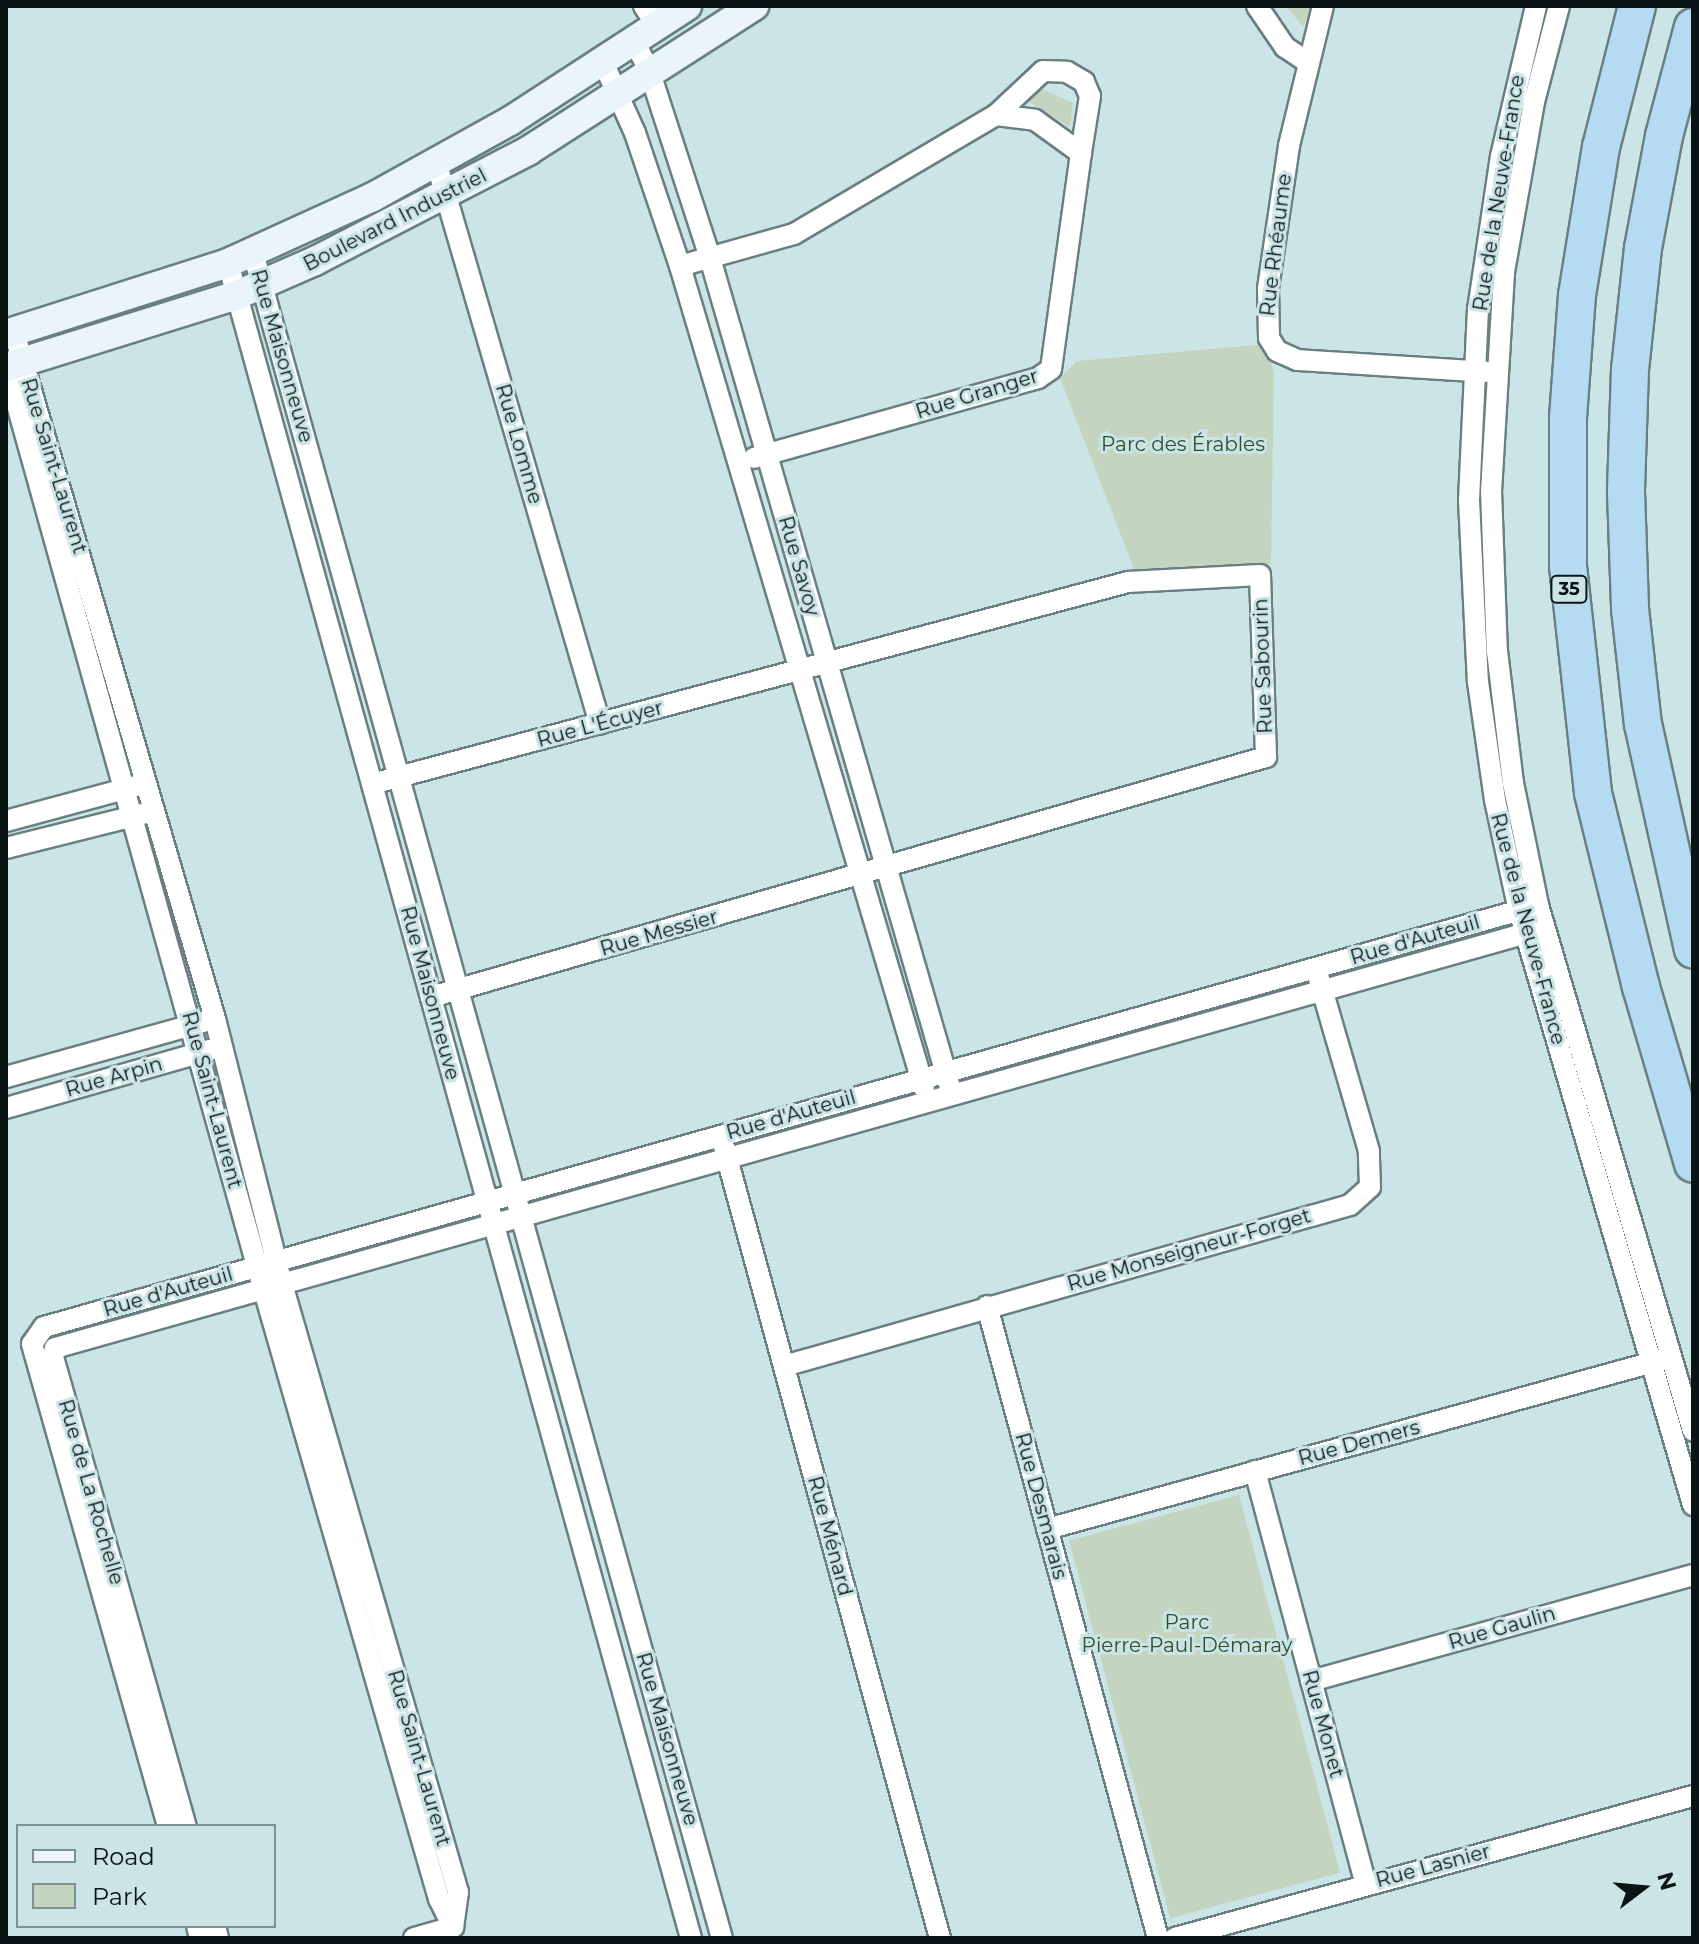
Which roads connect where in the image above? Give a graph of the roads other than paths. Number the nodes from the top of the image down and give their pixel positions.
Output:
1 (687, 6) edge
2 (754, 6) edge
3 (1257, 6) edge
4 (1323, 6) edge
5 (1536, 6) edge
6 (1559, 6) edge
7 (1637, 6) edge
8 (645, 24) edge
9 (1693, 27) edge
10 (1306, 61) junction
11 (603, 62) junction
12 (650, 73) junction
13 (617, 92) junction
14 (996, 115) junction
15 (1081, 153) junction
16 (437, 165) junction
17 (447, 196) junction
18 (241, 258) junction
19 (710, 258) junction
20 (680, 266) junction
21 (250, 290) junction
22 (10, 333) edge
23 (10, 365) edge
24 (1484, 372) junction
25 (767, 455) junction
26 (738, 463) junction
27 (337, 552) junction
28 (310, 560) junction
29 (94, 600) junction
30 (73, 605) junction
31 (828, 664) junction
32 (801, 672) junction
33 (600, 724) junction
34 (399, 777) junction
35 (148, 783) junction
36 (372, 784) junction
37 (126, 789) junction
38 (155, 810) junction
39 (133, 816) junction
40 (6, 821) edge
41 (6, 848) edge
42 (887, 869) junction
43 (861, 876) junction
44 (1529, 908) junction
45 (1535, 931) junction
46 (1693, 950) edge
47 (1316, 967) junction
48 (458, 989) junction
49 (1323, 990) junction
50 (431, 997) junction
51 (215, 1019) junction
52 (191, 1026) junction
53 (223, 1047) junction
54 (199, 1053) junction
55 (945, 1071) junction
56 (6, 1077) edge
57 (921, 1078) junction
58 (952, 1095) junction
59 (929, 1102) junction
60 (6, 1108) edge
61 (720, 1135) junction
62 (727, 1159) junction
63 (1693, 1164) edge
64 (515, 1193) junction
65 (488, 1201) junction
66 (521, 1217) junction
67 (494, 1224) junction
68 (267, 1263) junction
69 (273, 1287) junction
70 (987, 1306) junction
71 (39, 1333) junction
72 (55, 1348) junction
73 (1661, 1360) junction
74 (784, 1366) junction
75 (577, 1417) junction
76 (550, 1425) junction
77 (1693, 1431) edge
78 (1255, 1471) junction
79 (1693, 1505) edge
80 (1047, 1529) junction
81 (1693, 1575) edge
82 (636, 1628) junction
83 (608, 1636) junction
84 (130, 1660) junction
85 (1311, 1681) junction
86 (1693, 1796) edge
87 (168, 1824) edge
88 (185, 1824) edge
89 (698, 1851) junction
90 (669, 1859) junction
91 (1366, 1884) junction
92 (414, 1938) edge
93 (691, 1938) edge
94 (722, 1938) edge
95 (940, 1938) edge
96 (1158, 1938) edge
97 (1175, 1938) edge

1 - 8 street, Boulevard Industriel
2 - 12 street, Boulevard Industriel
3 - 10 street
4 - 10 street, Rue Rhéaume
5 - 24 street, Rue de la Neuve-France
6 - 24 street, Rue de la Neuve-France
7 - 63 highway, 35
8 - 11 street, Boulevard Industriel
8 - 12 street, Rue Savoy
9 - 46 highway
10 - 24 street, Rue Rhéaume
11 - 13 street, Rue Savoy
11 - 16 street, Boulevard Industriel
12 - 13 street, Boulevard Industriel
12 - 19 street, Rue Savoy
13 - 17 street, Boulevard Industriel
13 - 20 street, Rue Savoy
14 - 15 street
14 - 15 street, Rue Granger
14 - 19 street, Rue Granger
15 - 25 street, Rue Granger
16 - 17 street, Rue Lomme
16 - 18 street, Boulevard Industriel
17 - 21 street, Boulevard Industriel
17 - 33 street, Rue Lomme
18 - 21 street, Rue Maisonneuve
18 - 22 street, Boulevard Industriel
19 - 20 street, Rue Granger
19 - 25 street, Rue Savoy
20 - 26 street, Rue Savoy
21 - 23 street, Boulevard Industriel
21 - 27 street, Rue Maisonneuve
21 - 28 street, Rue Maisonneuve
22 - 23 street, Rue Saint-Laurent
23 - 29 street, Rue Saint-Laurent
23 - 30 street, Rue Saint-Laurent
24 - 44 street, Rue de la Neuve-France
25 - 26 street, Rue Granger
25 - 31 street, Rue Savoy
26 - 32 street, Rue Savoy
27 - 28 street
27 - 34 street, Rue Maisonneuve
28 - 36 street, Rue Maisonneuve
29 - 30 street
29 - 35 street, Rue Saint-Laurent
30 - 37 street, Rue Saint-Laurent
31 - 32 street, Rue L'Écuyer
31 - 42 street, Rue Savoy
31 - 42 street, Rue Sabourin
32 - 33 street, Rue L'Écuyer
32 - 43 street, Rue Savoy
33 - 34 street, Rue L'Écuyer
34 - 36 street, Rue L'Écuyer
34 - 48 street, Rue Maisonneuve
35 - 37 street
35 - 38 street, Rue Saint-Laurent
36 - 50 street, Rue Maisonneuve
37 - 39 street, Rue Saint-Laurent
37 - 40 street
38 - 39 street
38 - 51 street, Rue Saint-Laurent
39 - 41 street
39 - 52 street, Rue Saint-Laurent
42 - 43 street, Rue Messier
42 - 55 street, Rue Savoy
43 - 48 street, Rue Messier
43 - 57 street, Rue Savoy
44 - 45 street, Rue de la Neuve-France
44 - 47 street, Rue d'Auteuil
45 - 49 street, Rue d'Auteuil
45 - 73 street, Rue de la Neuve-France
47 - 49 street, Rue Monseigneur-Forget
47 - 55 street, Rue d'Auteuil
48 - 50 street, Rue Messier
48 - 64 street, Rue Maisonneuve
49 - 58 street, Rue d'Auteuil
49 - 70 street, Rue Monseigneur-Forget
50 - 65 street, Rue Maisonneuve
51 - 52 street, Rue Arpin
51 - 53 street, Rue Saint-Laurent
52 - 54 street, Rue Saint-Laurent
52 - 56 street, Rue Arpin
53 - 54 street, Rue Arpin
53 - 68 street, Rue Saint-Laurent
54 - 60 street, Rue Arpin
54 - 68 street, Rue Saint-Laurent
55 - 57 street, Rue d'Auteuil
55 - 58 street, Rue Savoy
57 - 59 street, Rue Savoy
57 - 61 street, Rue d'Auteuil
58 - 59 street, Rue d'Auteuil
59 - 62 street, Rue d'Auteuil
61 - 62 street, Rue Ménard
61 - 64 street, Rue d'Auteuil
62 - 66 street, Rue d'Auteuil
62 - 74 street, Rue Ménard
64 - 65 street, Rue d'Auteuil
64 - 66 street, Rue Maisonneuve
65 - 67 street, Rue Maisonneuve
65 - 68 street, Rue d'Auteuil
66 - 67 street, Rue d'Auteuil
66 - 75 street, Rue Maisonneuve
67 - 69 street, Rue d'Auteuil
67 - 76 street, Rue Maisonneuve
68 - 69 street, Rue Saint-Laurent
68 - 71 street, Rue d'Auteuil
69 - 72 street, Rue d'Auteuil
69 - 92 street, Rue Saint-Laurent
70 - 74 street, Rue Monseigneur-Forget
70 - 80 street, Rue Desmarais
71 - 72 street
71 - 84 street, Rue de La Rochelle
72 - 84 street, Rue de La Rochelle
73 - 77 street, Rue de la Neuve-France
73 - 78 street, Rue Demers
73 - 79 street, Rue de la Neuve-France
74 - 95 street, Rue Ménard
75 - 76 street
75 - 82 street, Rue Maisonneuve
76 - 83 street, Rue Maisonneuve
78 - 80 street, Rue Demers
78 - 85 street, Rue Monet
80 - 96 street, Rue Desmarais
81 - 85 street, Rue Gaulin
82 - 83 street, Rue Maisonneuve
82 - 89 street, Rue Maisonneuve
83 - 90 street, Rue Maisonneuve
84 - 87 street, Rue de La Rochelle
84 - 88 street, Rue de La Rochelle
85 - 91 street, Rue Monet
86 - 91 street, Rue Lasnier
89 - 90 street, Rue Maisonneuve
89 - 94 street, Rue Maisonneuve
90 - 93 street, Rue Maisonneuve
91 - 97 street, Rue Lasnier

